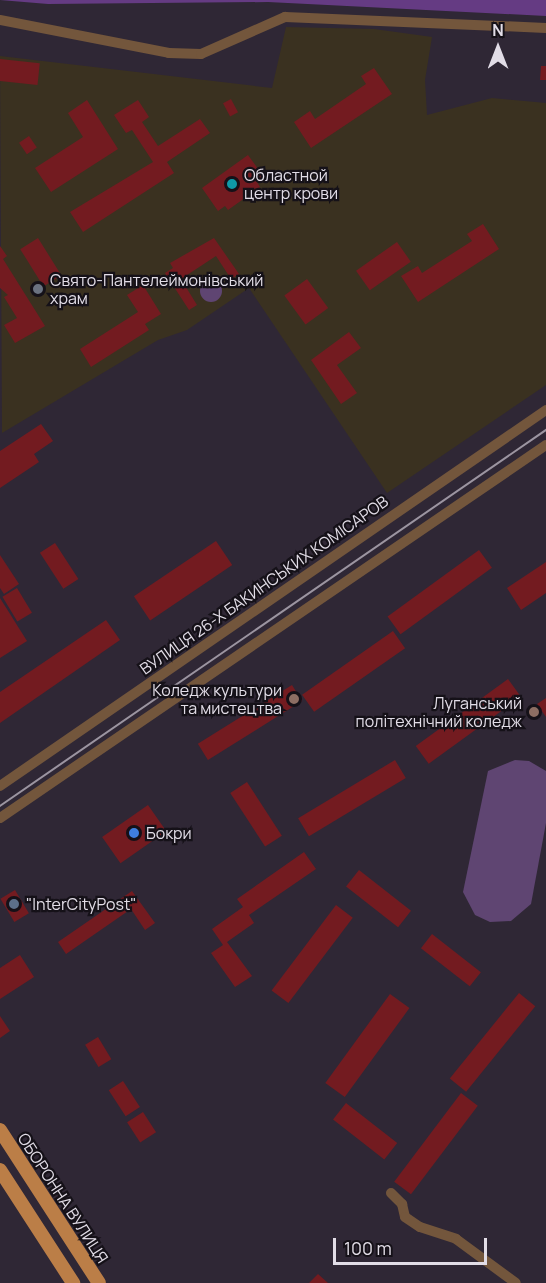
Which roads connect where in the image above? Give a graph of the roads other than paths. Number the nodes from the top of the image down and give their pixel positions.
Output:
1 (0, 21) edge
2 (546, 28) edge
3 (546, 410) edge
4 (546, 445) edge
5 (0, 786) edge
6 (0, 819) edge
7 (0, 1130) edge
8 (0, 1170) edge
9 (391, 1192) dead end
10 (73, 1283) edge
11 (99, 1283) edge
12 (516, 1283) edge

1 - 2 street
3 - 5 street, ВУЛИЦЯ 26-Х БАКИНСЬКИХ КОМІСАРОВ
4 - 6 street
7 - 11 main road, ОБОРОННА ВУЛИЦЯ
8 - 10 main road
9 - 12 street

